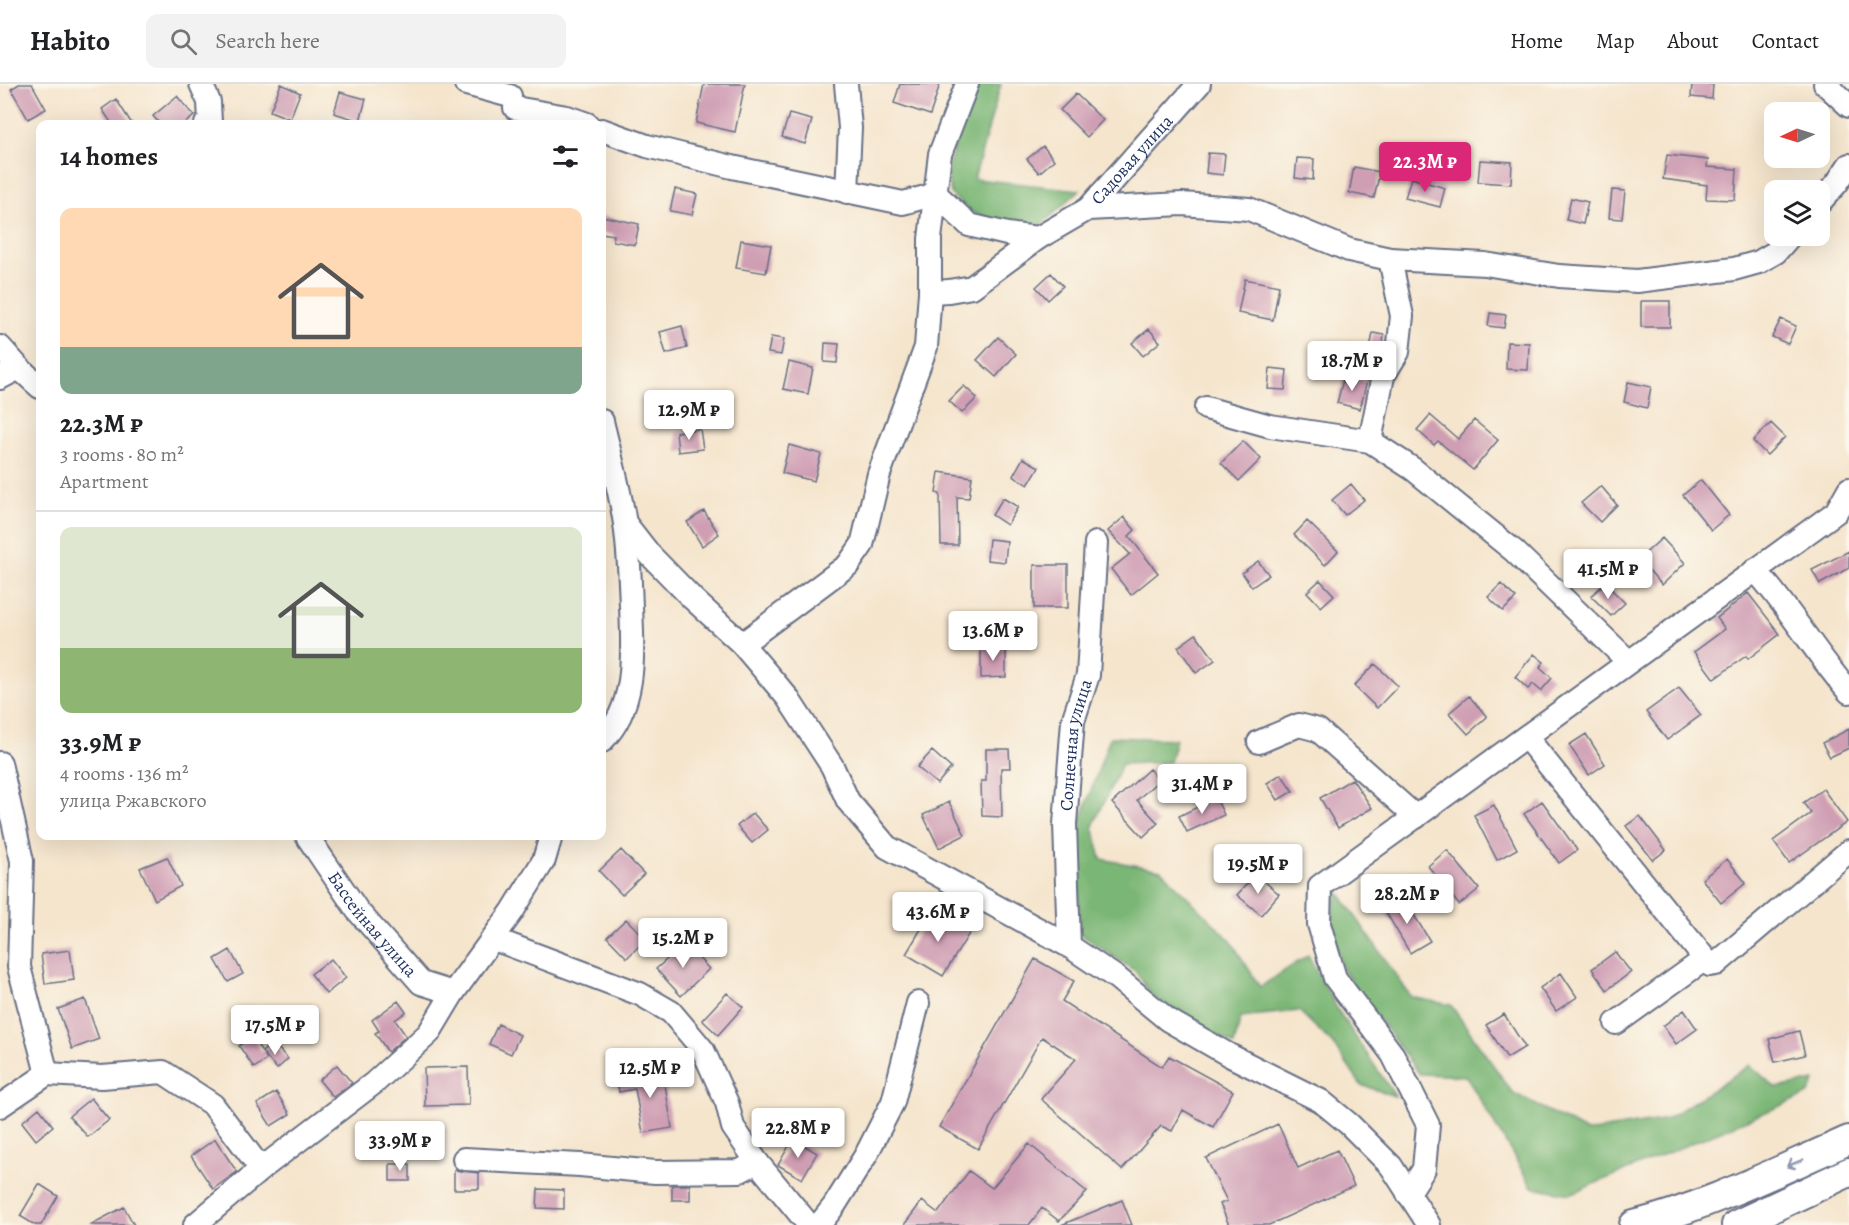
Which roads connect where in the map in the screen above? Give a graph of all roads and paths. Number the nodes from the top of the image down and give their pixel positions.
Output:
1 (201, 84) edge
2 (466, 84) edge
3 (846, 84) edge
4 (967, 84) edge
5 (1199, 84) edge
6 (1825, 84) edge
7 (512, 103) edge
8 (1849, 106) edge
9 (210, 120) edge
10 (576, 120) edge
11 (606, 131) edge
12 (1849, 165) edge
13 (1830, 191) edge
14 (848, 192) junction
15 (936, 194) junction
16 (1088, 209) junction
17 (1038, 238) junction
18 (1781, 246) edge
19 (1390, 259) junction
20 (930, 292) junction
21 (0, 347) edge
22 (10, 373) edge
23 (36, 385) edge
24 (1206, 408) dead end
25 (606, 440) edge
26 (1370, 441) junction
27 (1849, 489) edge
28 (625, 523) junction
29 (1096, 543) dead end
30 (1755, 570) junction
31 (742, 644) junction
32 (1628, 661) junction
33 (1849, 692) edge
34 (606, 737) edge
35 (1526, 737) junction
36 (1259, 742) dead end
37 (0, 763) edge
38 (1416, 817) junction
39 (310, 840) edge
40 (550, 840) edge
41 (1849, 851) edge
42 (494, 939) junction
43 (1069, 946) junction
44 (1705, 959) junction
45 (453, 993) junction
46 (918, 1003) dead end
47 (1616, 1023) dead end
48 (47, 1074) junction
49 (0, 1106) edge
50 (1849, 1140) edge
51 (464, 1159) dead end
52 (757, 1162) junction
53 (261, 1169) junction
54 (1849, 1172) edge
55 (1408, 1194) junction
56 (1420, 1222) edge
57 (195, 1225) edge
58 (809, 1225) edge
59 (819, 1225) edge
60 (1634, 1225) edge
61 (1736, 1225) edge

1 - 9 street
2 - 7 street
3 - 14 street
4 - 15 street
5 - 16 street, Садовая улица
6 - 8 street
7 - 10 street
11 - 14 street
12 - 13 street
14 - 15 street
15 - 17 street
15 - 20 street
16 - 17 street
16 - 19 street
17 - 20 street
18 - 19 street
19 - 26 street
20 - 31 street
21 - 22 street
22 - 23 street
24 - 26 street
25 - 28 street
26 - 32 street
27 - 30 street
28 - 31 street
28 - 34 street
29 - 43 street, Солнечная улица
30 - 32 street
30 - 33 street
31 - 43 street
32 - 35 street
35 - 38 street
35 - 44 street
36 - 38 street
37 - 48 street
38 - 55 street
39 - 45 street, Бассейная улица
40 - 42 street
41 - 44 street
42 - 45 street
42 - 52 street
43 - 55 street
44 - 47 street
45 - 53 street
46 - 59 street
48 - 49 street
48 - 53 street
50 -> 60 main road
51 - 52 street
52 - 58 street
53 - 57 street
54 - 61 main road
55 - 56 street

